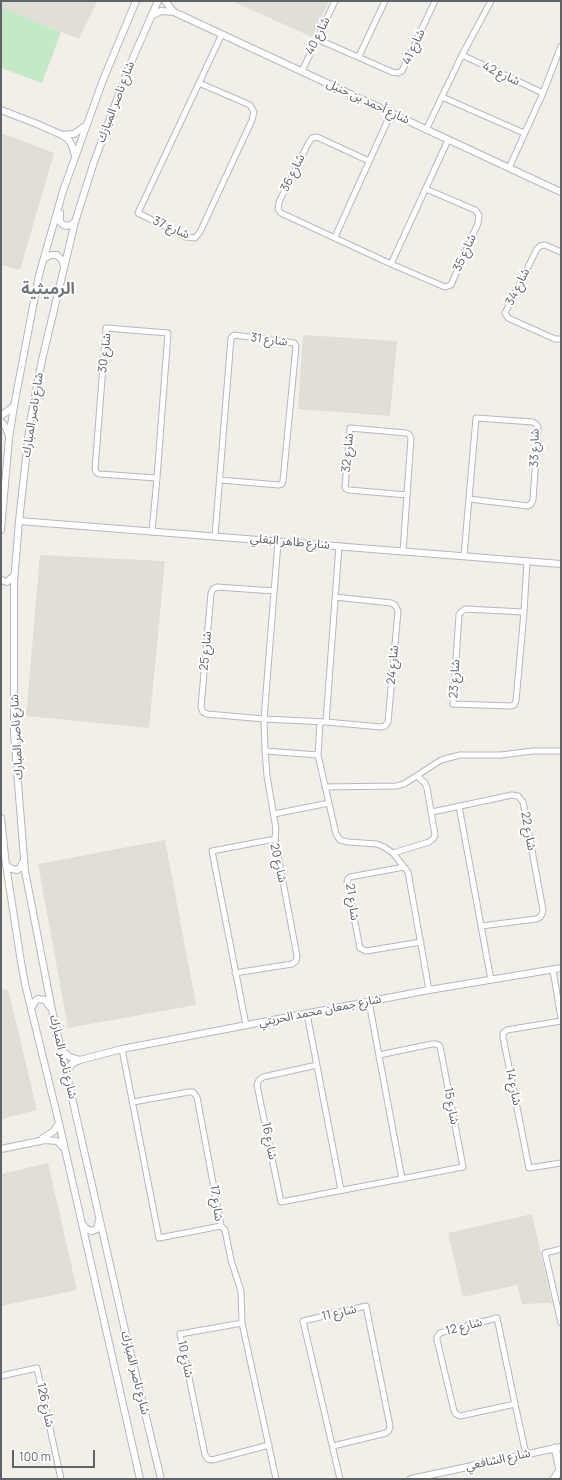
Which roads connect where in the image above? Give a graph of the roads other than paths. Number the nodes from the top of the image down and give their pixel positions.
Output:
1 (136, 1) edge
2 (158, 1) edge
3 (165, 1) edge
4 (335, 1) edge
5 (385, 1) edge
6 (435, 1) edge
7 (491, 1) edge
8 (174, 12) junction
9 (150, 17) junction
10 (222, 34) junction
11 (317, 39) junction
12 (561, 46) edge
13 (462, 55) junction
14 (359, 56) junction
15 (302, 71) junction
16 (199, 83) junction
17 (543, 93) junction
18 (442, 97) junction
19 (1, 110) edge
20 (391, 113) junction
21 (87, 124) junction
22 (426, 130) junction
23 (524, 133) junction
24 (62, 135) junction
25 (448, 140) junction
26 (75, 156) junction
27 (369, 160) junction
28 (509, 168) junction
29 (426, 189) junction
30 (63, 191) junction
31 (561, 192) edge
32 (75, 222) junction
33 (335, 237) junction
34 (354, 247) joint
35 (561, 252) edge
36 (44, 259) junction
37 (391, 264) junction
38 (64, 266) junction
39 (561, 339) edge
40 (14, 406) junction
41 (1, 416) edge
42 (1, 422) edge
43 (9, 438) junction
44 (157, 478) junction
45 (220, 480) junction
46 (407, 495) junction
47 (469, 499) junction
48 (19, 521) junction
49 (1, 530) edge
50 (152, 532) junction
51 (215, 536) junction
52 (278, 542) junction
53 (339, 546) junction
54 (403, 552) junction
55 (464, 556) junction
56 (526, 561) junction
57 (561, 564) edge
58 (14, 575) junction
59 (1, 580) edge
60 (274, 591) junction
61 (335, 597) junction
62 (524, 612) junction
63 (264, 719) junction
64 (295, 721) joint
65 (323, 722) junction
66 (265, 750) junction
67 (561, 750) edge
68 (318, 755) junction
69 (417, 776) junction
70 (325, 787) junction
71 (329, 803) junction
72 (459, 806) junction
73 (432, 812) junction
74 (274, 814) junction
75 (1, 818) edge
76 (275, 839) junction
77 (393, 853) junction
78 (25, 858) junction
79 (6, 865) junction
80 (404, 867) junction
81 (481, 926) junction
82 (421, 942) junction
83 (561, 968) edge
84 (553, 970) junction
85 (235, 973) junction
86 (491, 980) junction
87 (430, 990) junction
88 (369, 1002) junction
89 (31, 1010) junction
90 (52, 1010) junction
91 (307, 1014) junction
92 (561, 1019) edge
93 (246, 1025) junction
94 (60, 1049) junction
95 (122, 1050) junction
96 (379, 1055) junction
97 (80, 1060) junction
98 (317, 1065) junction
99 (66, 1071) junction
100 (133, 1102) junction
101 (59, 1123) junction
102 (32, 1142) junction
103 (64, 1148) junction
104 (1, 1149) edge
105 (561, 1163) edge
106 (402, 1179) junction
107 (367, 1185) joint
108 (341, 1190) junction
109 (99, 1219) junction
110 (82, 1224) junction
111 (221, 1226) junction
112 (561, 1249) edge
113 (242, 1323) junction
114 (561, 1323) edge
115 (1, 1376) edge
116 (515, 1404) junction
117 (269, 1446) junction
118 (332, 1446) junction
119 (558, 1447) edge
120 (526, 1454) junction
121 (61, 1479) edge
122 (140, 1479) edge
123 (161, 1479) edge
124 (276, 1479) edge
125 (340, 1479) edge
126 (411, 1479) edge
127 (554, 1479) edge

1 - 21 street, شارع ناصر المبارك
2 - 9 street, شارع ناصر المبارك
3 - 8 street, شارع أحمد بن حنبل
4 - 11 street, شارع 40
5 - 14 street
6 - 14 street, شارع 41
7 - 13 street
8 - 9 street
8 - 10 street, شارع أحمد بن حنبل
9 - 32 street, شارع ناصر المبارك
10 - 15 street, شارع أحمد بن حنبل
10 - 16 street, شارع 37
11 - 14 street, شارع 41
11 - 15 street, شارع 40
12 - 17 street
13 - 17 street, شارع 42
13 - 18 street
15 - 20 street, شارع أحمد بن حنبل
16 - 16 street, شارع 37
17 - 23 street
18 - 22 street
18 - 23 street
19 - 24 street
20 - 22 street, شارع أحمد بن حنبل
20 - 27 street
21 - 24 street
21 - 26 street, شارع ناصر المبارك
22 - 25 street, شارع أحمد بن حنبل
23 - 28 street
24 - 26 street
25 - 28 street, شارع أحمد بن حنبل
25 - 29 street
26 - 30 street, شارع ناصر المبارك
27 - 33 street
27 - 33 street, شارع 36
28 - 31 street, شارع أحمد بن حنبل
29 - 37 street
29 - 37 street, شارع 35
30 - 32 street
30 - 36 street, شارع ناصر المبارك
32 - 38 street, شارع ناصر المبارك
33 - 34 street, شارع 36
34 - 37 street, شارع 35
35 - 39 street, شارع 34
36 - 38 street
36 - 40 street, شارع ناصر المبارك
38 - 48 street, شارع ناصر المبارك
40 - 41 street
40 - 43 street, شارع ناصر المبارك
42 - 43 street
43 - 49 street, شارع ناصر المبارك
44 - 44 street, شارع 30
44 - 50 street, شارع 30
45 - 45 street, شارع 31
45 - 51 street, شارع 31
46 - 46 street, شارع 32
46 - 54 street, شارع 32
47 - 47 street, شارع 33
47 - 55 street, شارع 33
48 - 50 street, شارع طاهر البغلي
48 - 58 street, شارع ناصر المبارك
50 - 51 street, شارع طاهر البغلي
51 - 52 street, شارع طاهر البغلي
52 - 53 street, شارع طاهر البغلي
52 - 60 street
53 - 54 street, شارع طاهر البغلي
53 - 61 street
54 - 55 street, شارع طاهر البغلي
55 - 56 street, شارع طاهر البغلي
56 - 57 street, شارع طاهر البغلي
56 - 62 street, شارع 23
58 - 59 street
58 - 78 street, شارع ناصر المبارك
60 - 63 street
60 - 63 street, شارع 25
61 - 65 street
61 - 65 street, شارع 24
62 - 62 street, شارع 23
63 - 64 street, شارع 25
63 - 66 street
64 - 65 street, شارع 24
65 - 68 street
66 - 68 street
66 - 74 street
67 - 69 street
68 - 70 street
69 - 70 street
69 - 73 street
70 - 71 street
71 - 74 street
71 - 77 street
72 - 73 street
72 - 81 street
72 - 81 street, شارع 22
73 - 77 street
74 - 76 street
75 - 79 street, شارع ناصر المبارك
76 - 85 street, شارع 20
76 - 85 street, شارع 20
77 - 80 street
78 - 79 street
78 - 90 street, شارع ناصر المبارك
79 - 89 street, شارع ناصر المبارك
80 - 82 street
80 - 82 street, شارع 21
81 - 86 street
82 - 87 street
83 - 84 street, شارع جمعان محمد الحريتي
84 - 86 street, شارع جمعان محمد الحريتي
84 - 92 street, شارع 14
85 - 93 street, شارع 20
86 - 87 street, شارع جمعان محمد الحريتي
87 - 88 street, شارع جمعان محمد الحريتي
88 - 91 street, شارع جمعان محمد الحريتي
88 - 96 street
89 - 90 street
89 - 101 street, شارع ناصر المبارك
90 - 94 street, شارع ناصر المبارك
91 - 93 street, شارع جمعان محمد الحريتي
91 - 98 street
92 - 105 street, شارع 14
93 - 95 street, شارع جمعان محمد الحريتي
94 - 97 street
94 - 99 street, شارع ناصر المبارك
95 - 97 street, شارع جمعان محمد الحريتي
95 - 100 street, شارع 17
96 - 106 street
96 - 106 street, شارع 15
97 - 99 street, شارع جمعان محمد الحريتي
98 - 108 street
98 - 108 street, شارع 16
99 - 109 street, شارع ناصر المبارك
100 - 111 street, شارع 17
100 - 111 street, شارع 17
101 - 102 street
101 - 103 street, شارع ناصر المبارك
102 - 103 street
102 - 104 street
103 - 110 street, شارع ناصر المبارك
106 - 107 street, شارع 15
107 - 108 street, شارع 16
109 - 110 street
109 - 123 street, شارع ناصر المبارك
110 - 122 street, شارع ناصر المبارك
111 - 113 street
112 - 114 street
113 - 117 street
113 - 117 street, شارع 10
115 - 121 street, شارع 126
116 - 116 street, شارع 12
116 - 120 street, شارع 12
117 - 124 street
118 - 118 street, شارع 11
118 - 125 street, شارع 11
119 - 120 street, شارع الشافعي
119 - 127 main road
120 - 126 street, شارع الشافعي

